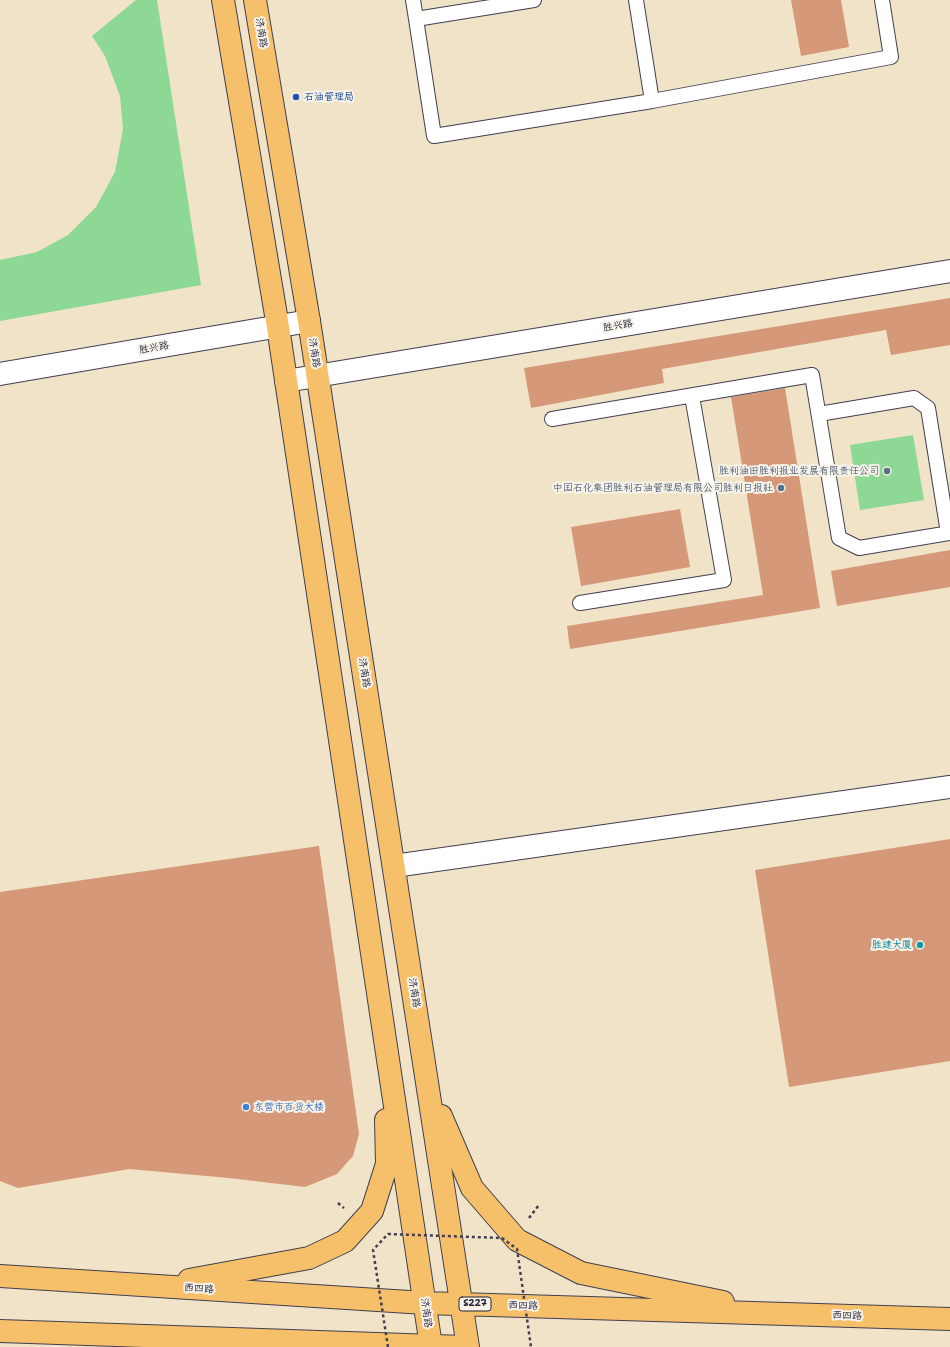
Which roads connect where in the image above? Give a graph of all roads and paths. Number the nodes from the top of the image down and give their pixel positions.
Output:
1 (223, 0) edge
2 (255, 0) edge
3 (413, 0) edge
4 (534, 0) edge
5 (636, 0) edge
6 (882, 0) edge
7 (416, 19) junction
8 (652, 101) junction
9 (950, 271) edge
10 (309, 321) junction
11 (278, 327) junction
12 (0, 374) edge
13 (317, 375) junction
14 (286, 381) junction
15 (692, 396) junction
16 (819, 414) junction
17 (552, 419) dead end
18 (949, 533) edge
19 (580, 603) dead end
20 (950, 787) edge
21 (394, 866) junction
22 (383, 1024) junction
23 (428, 1087) junction
24 (0, 1276) edge
25 (156, 1286) junction
26 (425, 1303) junction
27 (462, 1304) junction
28 (783, 1314) junction
29 (950, 1319) edge
30 (0, 1331) edge
31 (431, 1346) junction
32 (388, 1347) edge
33 (464, 1347) edge
34 (468, 1347) edge
35 (531, 1347) edge

1 - 11 main road, 济南路
2 - 10 main road, 济南路
3 - 7 lane
4 - 7 lane
5 - 8 lane
6 - 8 lane
7 - 8 lane
9 - 13 street, 胜兴路
10 - 11 street, 胜兴路
10 - 13 main road, 济南路
11 - 12 street, 胜兴路
11 - 14 main road, 济南路
13 - 14 street, 胜兴路
13 - 21 main road, 济南路
14 - 22 main road, 济南路
15 - 16 lane
15 - 17 lane
15 - 19 lane
16 - 18 lane
16 - 18 lane
20 - 21 street
21 - 23 main road, 济南路
22 - 25 main road
22 - 26 main road, 济南路
23 - 27 main road, 济南路
23 - 28 main road
24 - 25 main road, 西四路 / S227
25 - 26 main road, 西四路 / S227
26 - 27 main road, 西四路 / S227
26 - 31 main road, 济南路
27 - 28 main road, 西四路 / S227
27 - 34 main road, 济南路
28 - 29 main road, 西四路 / S227
30 - 31 main road
31 - 33 main road
32 - 35 path, bridge

